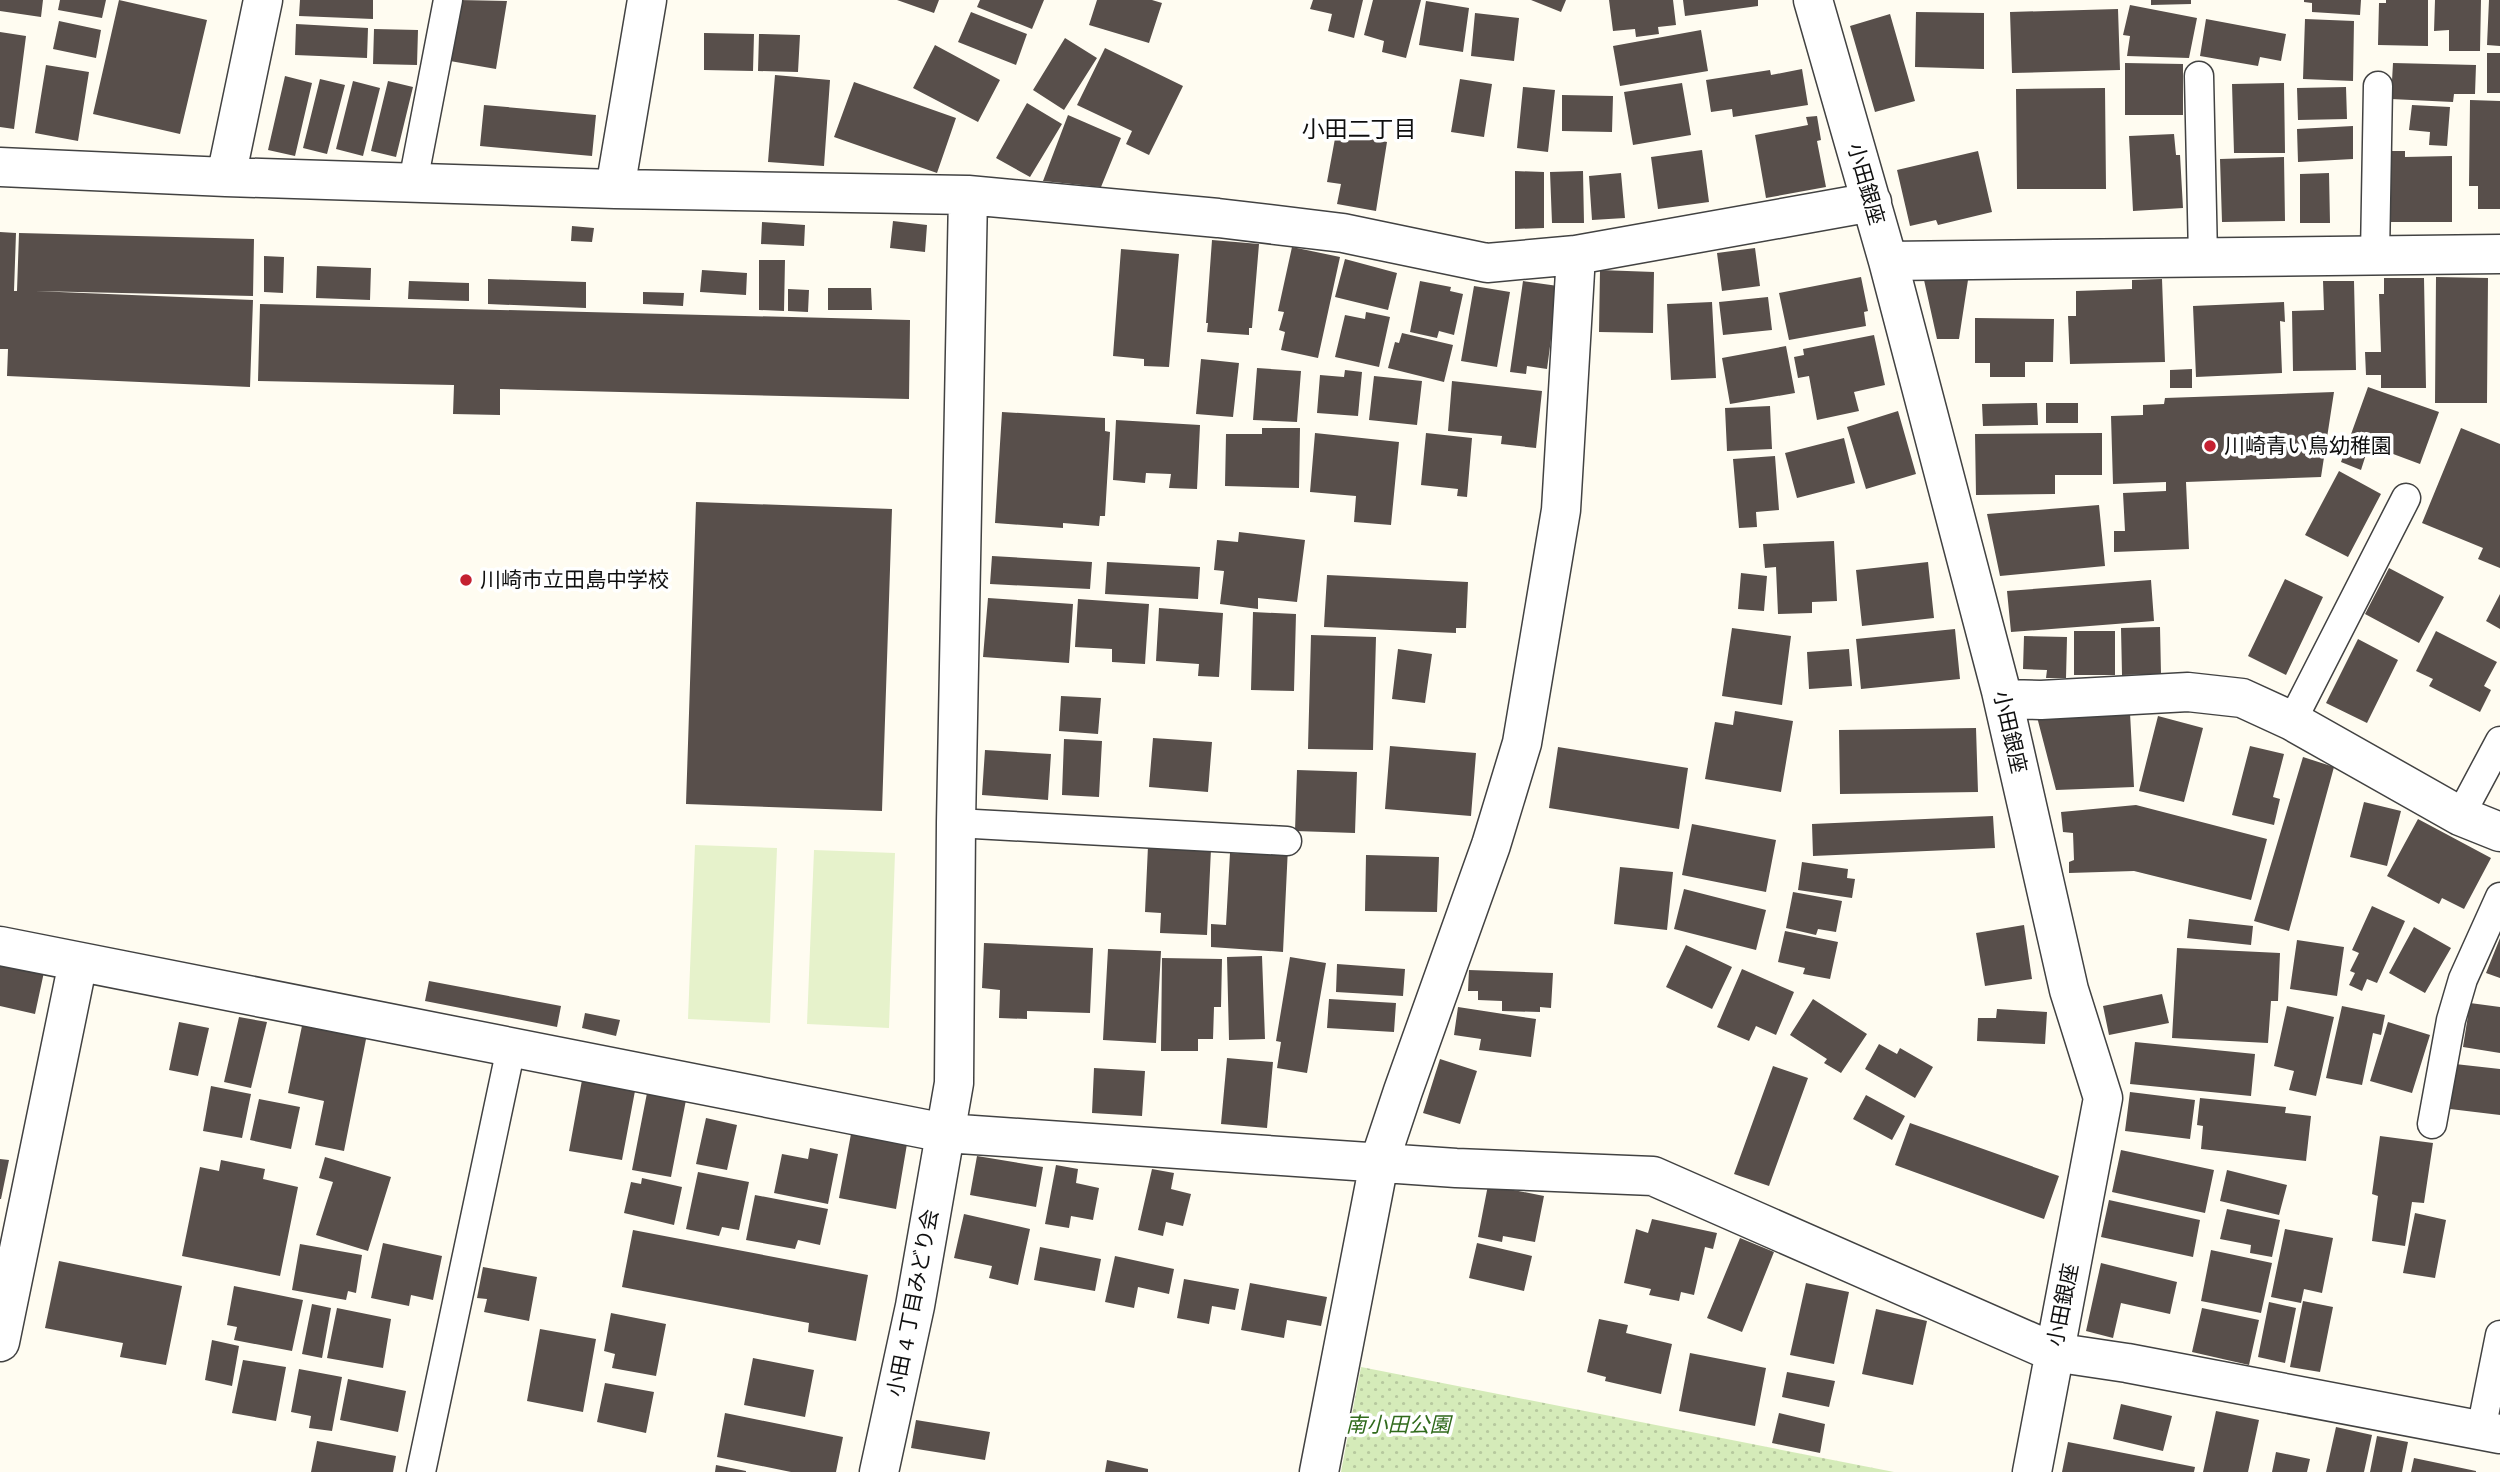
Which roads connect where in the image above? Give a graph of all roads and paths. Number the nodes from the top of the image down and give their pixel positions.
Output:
1 (262, 0) edge
2 (448, 0) edge
3 (647, 0) edge
4 (1813, 0) edge
5 (2199, 76) dead end
6 (2378, 86) dead end
7 (0, 167) edge
8 (226, 177) junction
9 (413, 181) junction
10 (615, 189) junction
11 (968, 195) junction
12 (1872, 202) junction
13 (2500, 254) edge
14 (2375, 255) junction
15 (1576, 256) junction
16 (2203, 257) junction
17 (1888, 261) junction
18 (2406, 498) dead end
19 (2003, 699) junction
20 (2292, 721) junction
21 (2500, 741) edge
22 (2460, 816) junction
23 (956, 823) junction
24 (2500, 832) edge
25 (1287, 842) dead end
26 (2500, 897) edge
27 (0, 946) edge
28 (78, 962) junction
29 (511, 1048) junction
30 (2432, 1124) dead end
31 (945, 1133) junction
32 (1379, 1163) junction
33 (12, 1223) edge
34 (2500, 1335) edge
35 (0, 1342) edge
36 (2053, 1352) junction
37 (2491, 1432) edge
38 (421, 1472) edge
39 (879, 1472) edge
40 (1319, 1472) edge
41 (2032, 1472) edge

1 - 8 street
2 - 9 lane
3 - 10 street
4 - 12 street, 小田銀座
5 - 16 lane
6 - 14 lane
7 - 8 street
8 - 9 street
9 - 10 street
10 - 11 street
11 - 15 street
11 - 23 street, 小田 4 丁目みどり会
12 - 15 street
12 - 17 street, 小田銀座
13 - 14 street
14 - 16 street
15 - 32 street
16 - 17 street
17 - 19 street, 小田銀座
18 - 20 lane
19 - 20 street
19 - 36 street, 小田銀座
20 - 22 street
21 - 22 lane
22 - 24 street
23 - 25 lane
23 - 31 street, 小田 4 丁目みどり会
26 - 30 lane
27 - 28 street
28 - 29 street
28 - 33 street
29 - 31 street
29 - 38 lane
31 - 32 street
31 - 39 street, 小田 4 丁目みどり会
32 - 36 street
32 - 40 street
33 - 35 street
34 - 37 lane
36 - 37 street
36 - 41 street, 小田銀座

